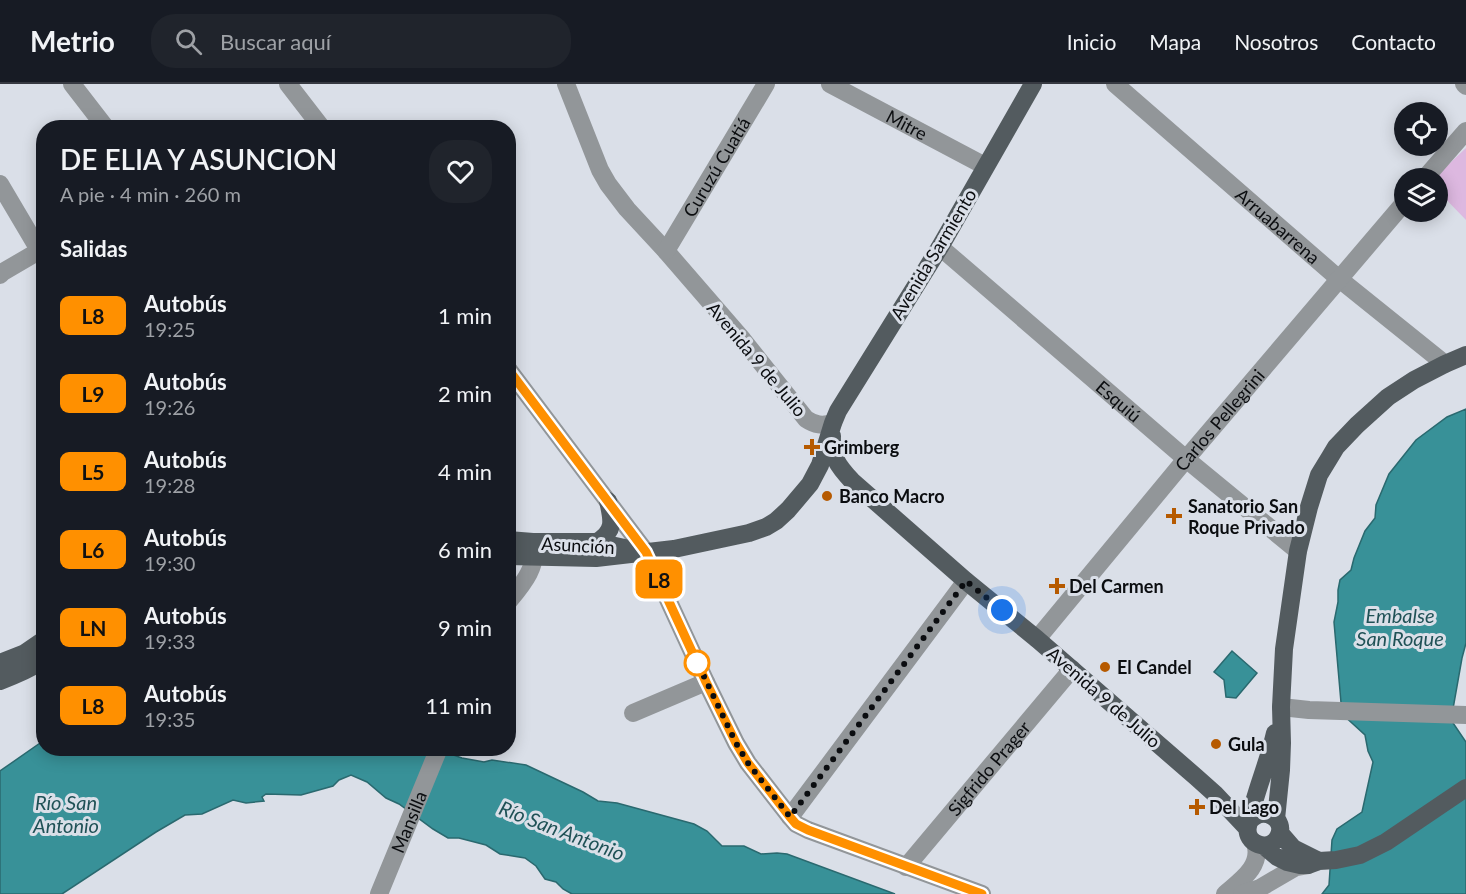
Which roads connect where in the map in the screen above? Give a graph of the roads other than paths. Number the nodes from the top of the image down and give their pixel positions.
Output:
1 (72, 84) edge
2 (288, 84) edge
3 (566, 84) edge
4 (766, 84) edge
5 (830, 84) edge
6 (1033, 84) edge
7 (1115, 84) edge
8 (100, 120) edge
9 (316, 120) edge
10 (1466, 131) edge
11 (985, 166) junction
12 (1434, 168) edge
13 (0, 184) edge
14 (1394, 214) edge
15 (36, 241) edge
16 (940, 247) junction
17 (666, 251) junction
18 (36, 252) edge
19 (0, 275) edge
20 (1338, 278) junction
21 (1466, 356) edge
22 (1445, 364) junction
23 (516, 380) edge
24 (833, 423) junction
25 (1186, 459) junction
26 (852, 481) junction
27 (810, 484) junction
28 (608, 501) junction
29 (597, 542) junction
30 (517, 550) edge
31 (1298, 551) junction
32 (646, 552) junction
33 (966, 581) junction
34 (516, 592) edge
35 (1037, 639) junction
36 (36, 645) edge
37 (0, 663) edge
38 (36, 665) edge
39 (1072, 669) junction
40 (0, 681) edge
41 (706, 682) junction
42 (1281, 707) junction
43 (633, 713) dead end
44 (1466, 715) edge
45 (436, 756) edge
46 (1466, 788) edge
47 (790, 817) junction
48 (1266, 836) junction
49 (1313, 863) junction
50 (906, 867) junction
51 (1264, 885) junction
52 (379, 894) edge
53 (982, 894) edge
54 (1225, 894) edge
55 (1242, 894) edge

1 - 8 street
2 - 9 street
3 - 17 street, Avenida 9 de Julio
4 - 17 street, Curuzú Cuatiá
5 - 11 street, Mitre
6 - 11 main road, Avenida Sarmiento
7 - 20 street, Arruabarrena
10 - 12 street
11 - 16 main road, Avenida Sarmiento
13 - 15 street
14 - 20 street, Carlos Pellegrini
16 - 24 main road, Avenida Sarmiento
16 - 25 street, Esquiú
17 - 24 street, Avenida 9 de Julio
18 - 19 street
20 - 22 street, Arruabarrena
20 - 25 street, Carlos Pellegrini
21 - 22 main road
22 - 31 main road
23 - 28 street
24 - 26 main road, Avenida 9 de Julio
24 - 27 main road, Asunción
25 - 31 street, Esquiú
25 - 35 street, Carlos Pellegrini
26 - 27 main road
26 - 33 main road, Avenida 9 de Julio
27 - 32 main road, Asunción
28 - 29 main road
28 - 32 street
29 - 30 main road, Asunción
29 - 32 main road, Asunción
30 - 32 main road, Asunción
30 - 34 street
31 - 42 main road
32 - 41 street
33 - 35 main road, Avenida 9 de Julio
33 - 47 street
35 - 39 main road, Avenida 9 de Julio
36 - 37 main road
38 - 40 main road
39 - 48 main road, Avenida 9 de Julio
39 - 50 street, Sigfrido Prager
41 - 43 street
41 - 47 street
42 - 44 street
42 - 48 main road
42 - 48 main road
45 - 52 street, Mansilla
46 - 49 main road
47 - 50 street
48 - 49 main road
48 - 51 street
48 - 54 street
49 - 51 street
50 - 53 street
51 - 55 street

